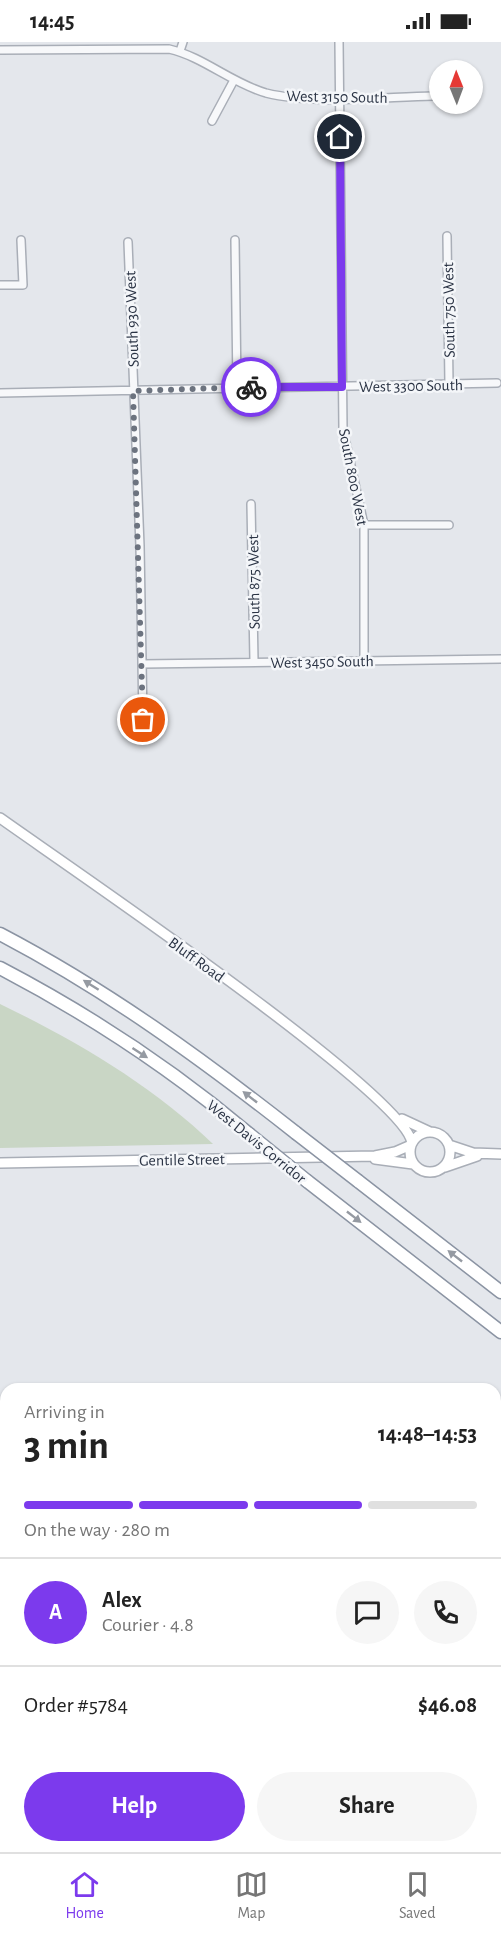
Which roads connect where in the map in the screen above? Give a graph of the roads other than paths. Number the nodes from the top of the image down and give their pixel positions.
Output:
1 (183, 42) edge
2 (339, 42) edge
3 (0, 50) edge
4 (180, 51) junction
5 (234, 80) junction
6 (429, 96) edge
7 (339, 98) junction
8 (212, 121) dead end
9 (447, 236) dead end
10 (21, 240) dead end
11 (235, 240) dead end
12 (128, 242) dead end
13 (0, 285) edge
14 (497, 383) dead end
15 (449, 384) junction
16 (237, 387) junction
17 (342, 387) junction
18 (133, 391) junction
19 (0, 393) edge
20 (251, 504) dead end
21 (364, 525) junction
22 (449, 525) dead end
23 (501, 659) edge
24 (364, 660) junction
25 (254, 661) junction
26 (142, 664) junction
27 (143, 720) dead end
28 (0, 818) edge
29 (0, 934) edge
30 (0, 968) edge
31 (387, 1108) junction
32 (430, 1132) junction
33 (411, 1144) junction
34 (449, 1145) junction
35 (489, 1154) junction
36 (501, 1154) edge
37 (364, 1156) junction
38 (0, 1163) edge
39 (413, 1164) junction
40 (444, 1167) junction
41 (501, 1292) edge
42 (501, 1332) edge

1 - 4 street
2 - 7 street, South 800 West
3 - 4 street, West 3150 South
4 - 5 street, West 3150 South
5 - 7 street, West 3150 South
5 - 8 street
6 - 7 street, West 3150 South
7 - 17 street, South 800 West
9 - 15 street, South 750 West
10 - 13 street
11 - 16 street
12 - 18 street, South 930 West
14 - 15 street, West 3300 South
15 - 17 street, West 3300 South
16 - 17 street, West 3300 South
16 - 18 street, West 3300 South
17 - 21 street, South 800 West
18 - 19 street, West 3300 South
18 - 26 street, South 930 West
20 - 25 street, South 875 West
21 - 22 street
21 - 24 street, South 800 West
23 - 24 street, West 3450 South
24 - 25 street, West 3450 South
25 - 26 street, West 3450 South
26 - 27 street, South 930 West
28 - 31 main road, Bluff Road
41 -> 29 highway, West Davis Corridor, bridge
30 -> 42 highway, West Davis Corridor, bridge
31 - 32 main road, Bluff Road
31 - 33 main road, Bluff Road
32 - 33 main road
32 - 34 main road
33 - 37 main road, Gentile Street
33 - 39 main road
34 - 35 main road
34 - 40 main road
35 - 36 main road
35 - 40 main road
37 - 38 main road, Gentile Street
37 - 39 main road, Gentile Street
39 - 40 main road

